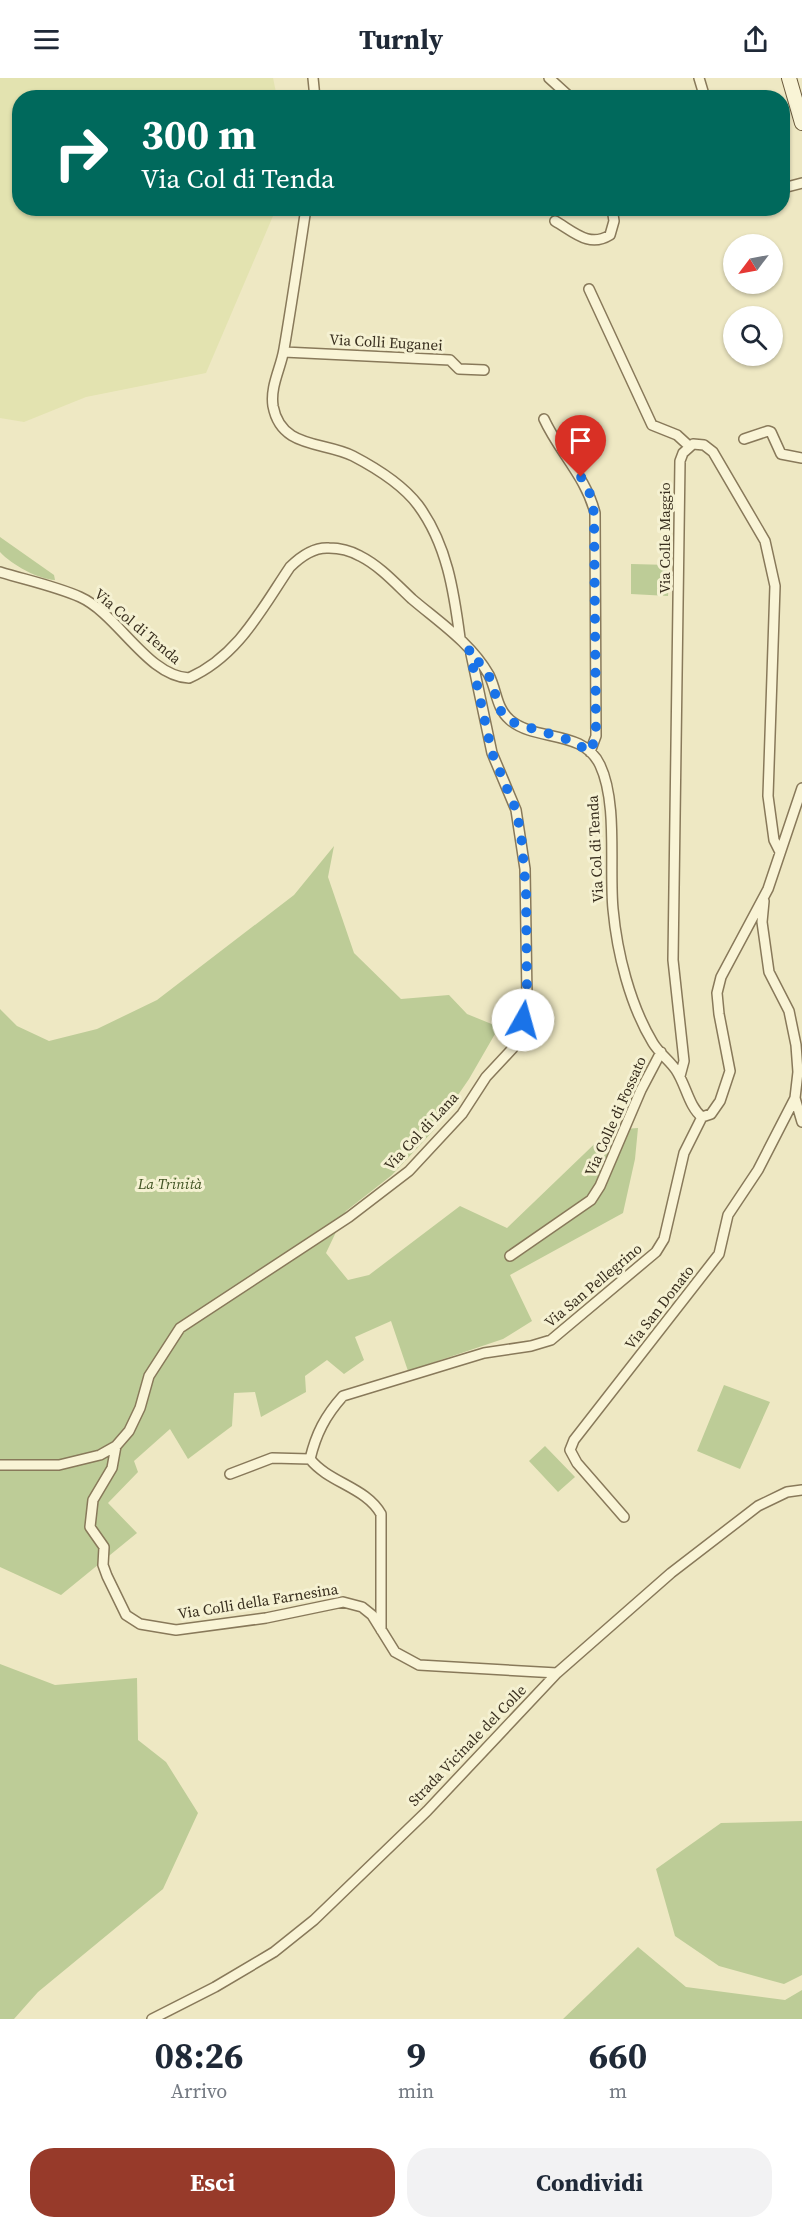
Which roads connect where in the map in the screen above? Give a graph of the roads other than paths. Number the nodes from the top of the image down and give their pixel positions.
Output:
1 (549, 78) edge
2 (789, 78) edge
3 (562, 90) edge
4 (802, 123) edge
5 (305, 216) edge
6 (613, 216) edge
7 (555, 221) dead end
8 (589, 288) dead end
9 (284, 352) junction
10 (484, 370) dead end
11 (544, 419) dead end
12 (744, 439) dead end
13 (689, 446) junction
14 (802, 458) edge
15 (0, 572) edge
16 (460, 639) junction
17 (469, 649) junction
18 (590, 752) junction
19 (802, 788) edge
20 (780, 852) junction
21 (764, 898) junction
22 (661, 1052) junction
23 (680, 1076) junction
24 (795, 1098) junction
25 (702, 1118) junction
26 (802, 1122) edge
27 (510, 1256) dead end
28 (116, 1446) junction
29 (310, 1459) junction
30 (0, 1465) edge
31 (230, 1474) dead end
32 (802, 1490) edge
33 (624, 1517) dead end
34 (381, 1630) junction
35 (557, 1673) junction
36 (152, 2019) edge

1 - 3 street
2 - 4 main road
5 - 9 street
6 - 7 street
8 - 13 street
9 - 10 street, Via Colli Euganei
9 - 16 street
11 - 18 street
12 - 14 street
13 - 20 street
13 - 23 street, Via Colle Maggio
15 - 16 street, Via Col di Tenda
16 - 17 street, Via Col di Tenda
17 - 18 street, Via Col di Tenda
17 - 28 street, Via Col di Lana
18 - 22 street, Via Col di Tenda
19 - 20 street
20 - 21 street
21 - 24 street, Via San Donato
21 - 25 street
22 - 23 street, Via Col di Tenda
22 - 27 street, Via Colle di Fossato
23 - 25 street, Via Col di Tenda
24 - 26 street, Via San Donato
24 - 33 street, Via San Donato
25 - 29 street, Via San Pellegrino
28 - 30 street
28 - 34 street, Via Colli della Farnesina
29 - 31 street
29 - 34 street
32 - 35 street, Strada Vicinale del Colle
34 - 35 street, Via Colli della Farnesina
35 - 36 street, Strada Vicinale del Colle

